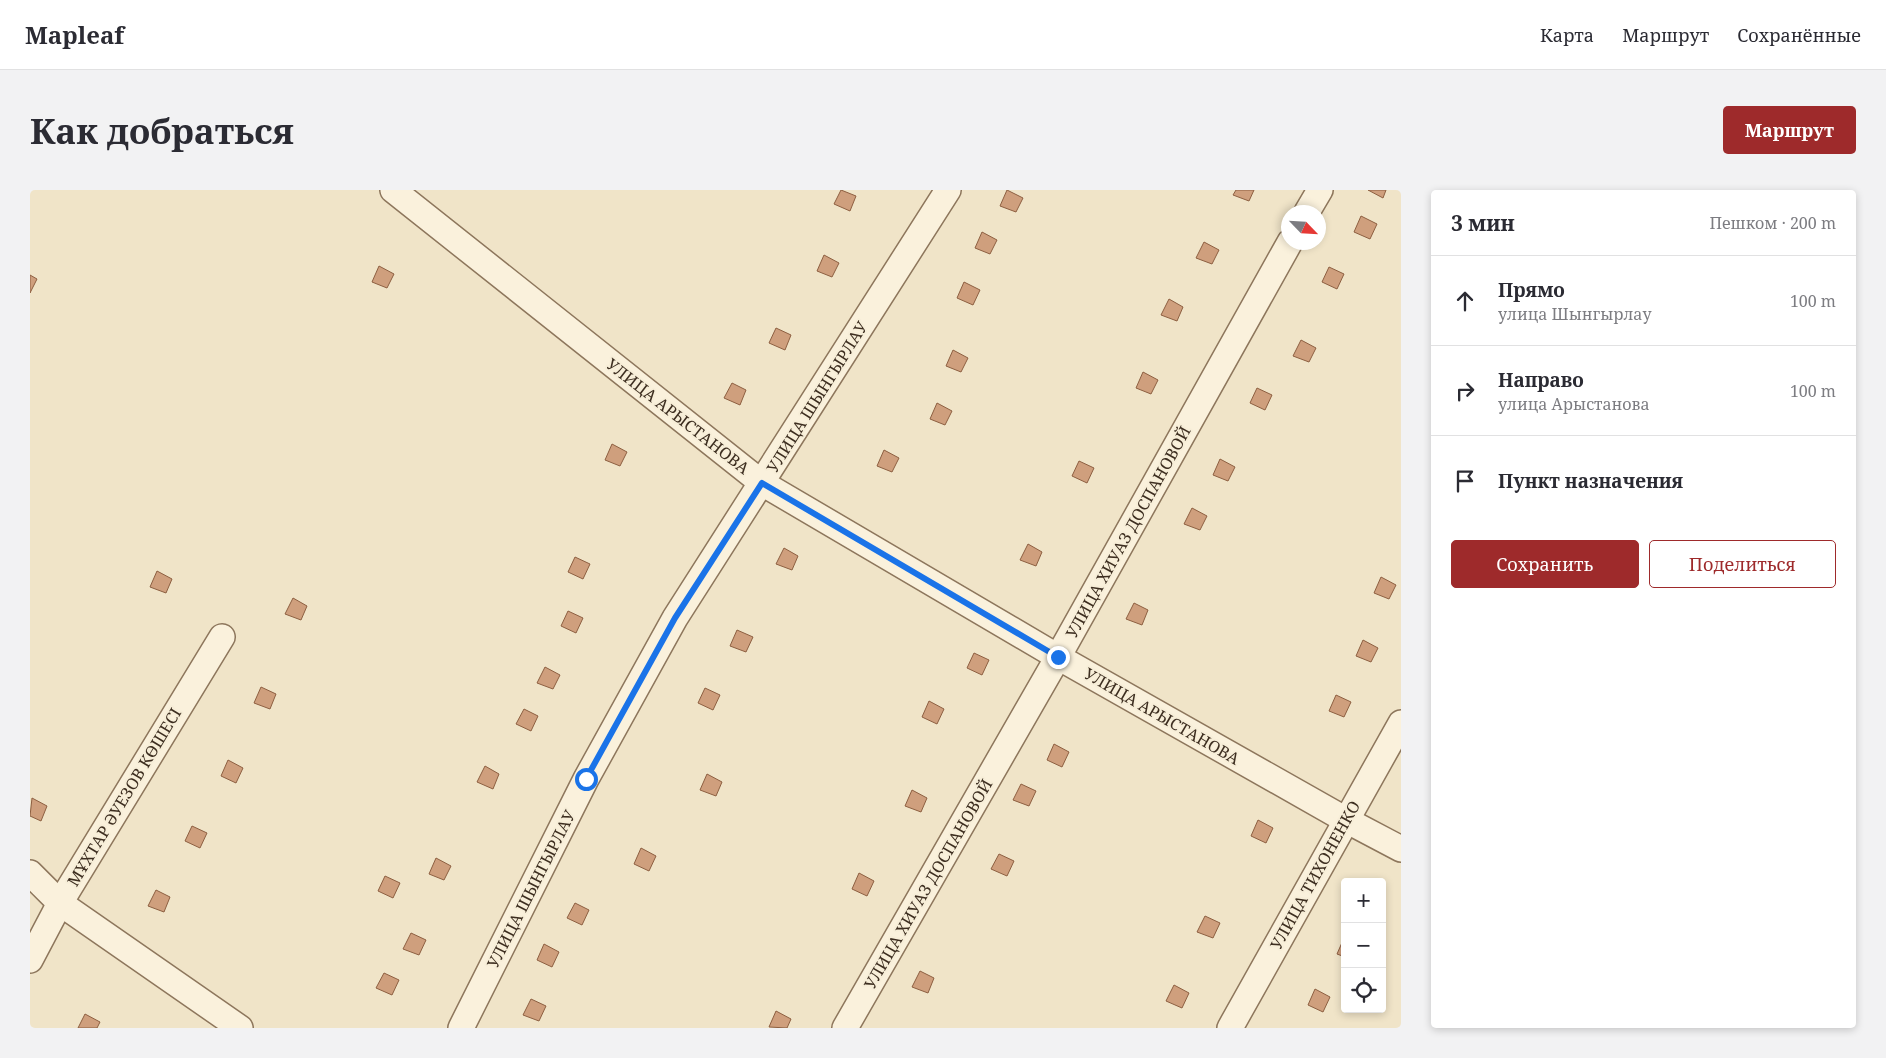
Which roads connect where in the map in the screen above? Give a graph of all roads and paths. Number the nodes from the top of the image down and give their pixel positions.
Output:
1 (393, 190) edge
2 (948, 190) edge
3 (1320, 190) edge
4 (1311, 205) edge
5 (1286, 250) edge
6 (762, 483) junction
7 (222, 637) dead end
8 (1058, 657) junction
9 (1401, 723) edge
10 (1346, 820) junction
11 (1401, 849) edge
12 (30, 873) edge
13 (60, 903) junction
14 (30, 960) edge
15 (240, 1028) edge
16 (461, 1028) edge
17 (845, 1028) edge
18 (1230, 1028) edge

1 - 6 street, УЛИЦА АРЫСТАНОВА
2 - 6 street, УЛИЦА ШЫНГЫРЛАУ
3 - 4 street
5 - 8 street, УЛИЦА ХИУАЗ ДОСПАНОВОЙ
6 - 8 street, УЛИЦА АРЫСТАНОВА
6 - 16 street, УЛИЦА ШЫНГЫРЛАУ
7 - 13 street, МҰХТАР ӘУЕЗОВ КӨШЕСІ
8 - 10 street, УЛИЦА АРЫСТАНОВА
8 - 17 street, УЛИЦА ХИУАЗ ДОСПАНОВОЙ
9 - 10 street, УЛИЦА ТИХОНЕНКО
10 - 11 street, УЛИЦА АРЫСТАНОВА
10 - 18 street, УЛИЦА ТИХОНЕНКО
12 - 13 street
13 - 14 street, МҰХТАР ӘУЕЗОВ КӨШЕСІ
13 - 15 street

